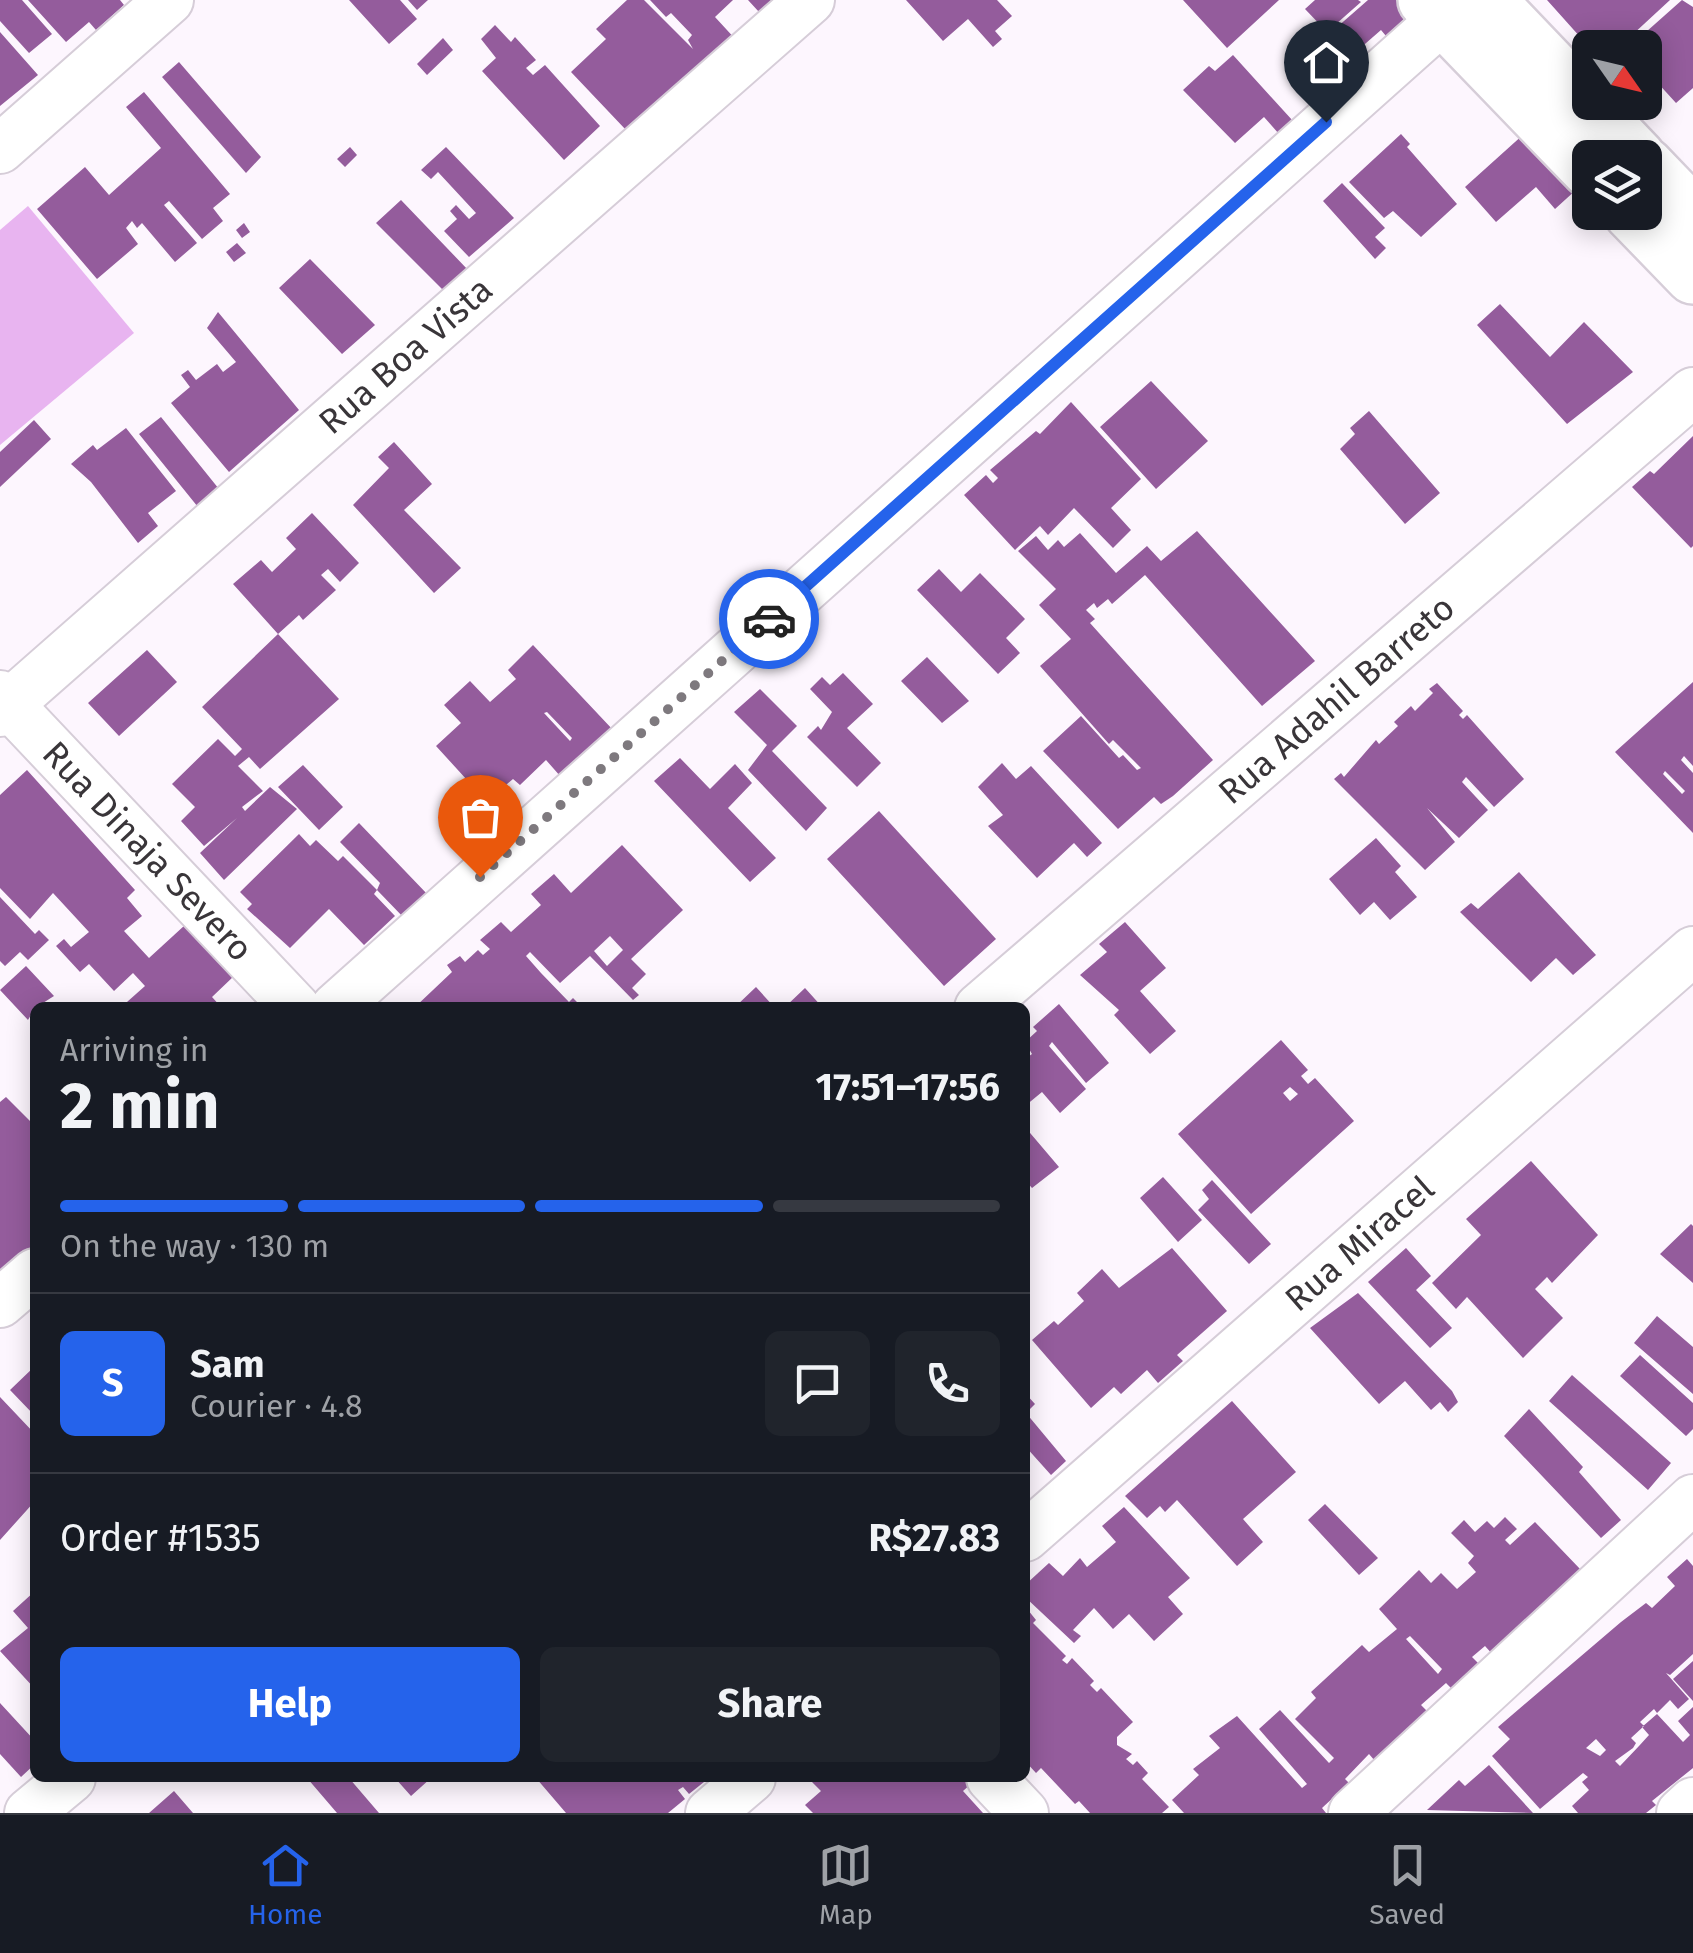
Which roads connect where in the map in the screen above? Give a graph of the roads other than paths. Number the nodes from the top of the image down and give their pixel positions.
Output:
1 (169, 0) edge
2 (810, 0) edge
3 (1455, 4) edge
4 (1617, 140) edge
5 (0, 148) edge
6 (1572, 148) edge
7 (1662, 183) edge
8 (1693, 215) edge
9 (1648, 230) edge
10 (1693, 276) edge
11 (1693, 392) edge
12 (3, 704) edge
13 (1693, 951) edge
14 (290, 1002) edge
15 (342, 1002) edge
16 (986, 1002) edge
17 (30, 1277) edge
18 (0, 1304) edge
19 (1693, 1499) edge
20 (1030, 1533) edge
21 (66, 1782) edge
22 (746, 1782) edge
23 (995, 1782) edge
24 (1693, 1802) edge
25 (29, 1813) edge
26 (710, 1813) edge
27 (1024, 1813) edge
28 (1354, 1813) edge
29 (1681, 1813) edge

1 - 5 street
2 - 12 street, Rua Boa Vista
3 - 4 street
3 - 6 street
3 - 15 street
7 - 8 street
9 - 10 street
11 - 16 street, Rua Adahil Barreto
12 - 14 street, Rua Dinaja Severo
13 - 20 street, Rua Miracel
17 - 18 street
19 - 28 street
21 - 25 street
22 - 26 street
23 - 27 street
24 - 29 street

